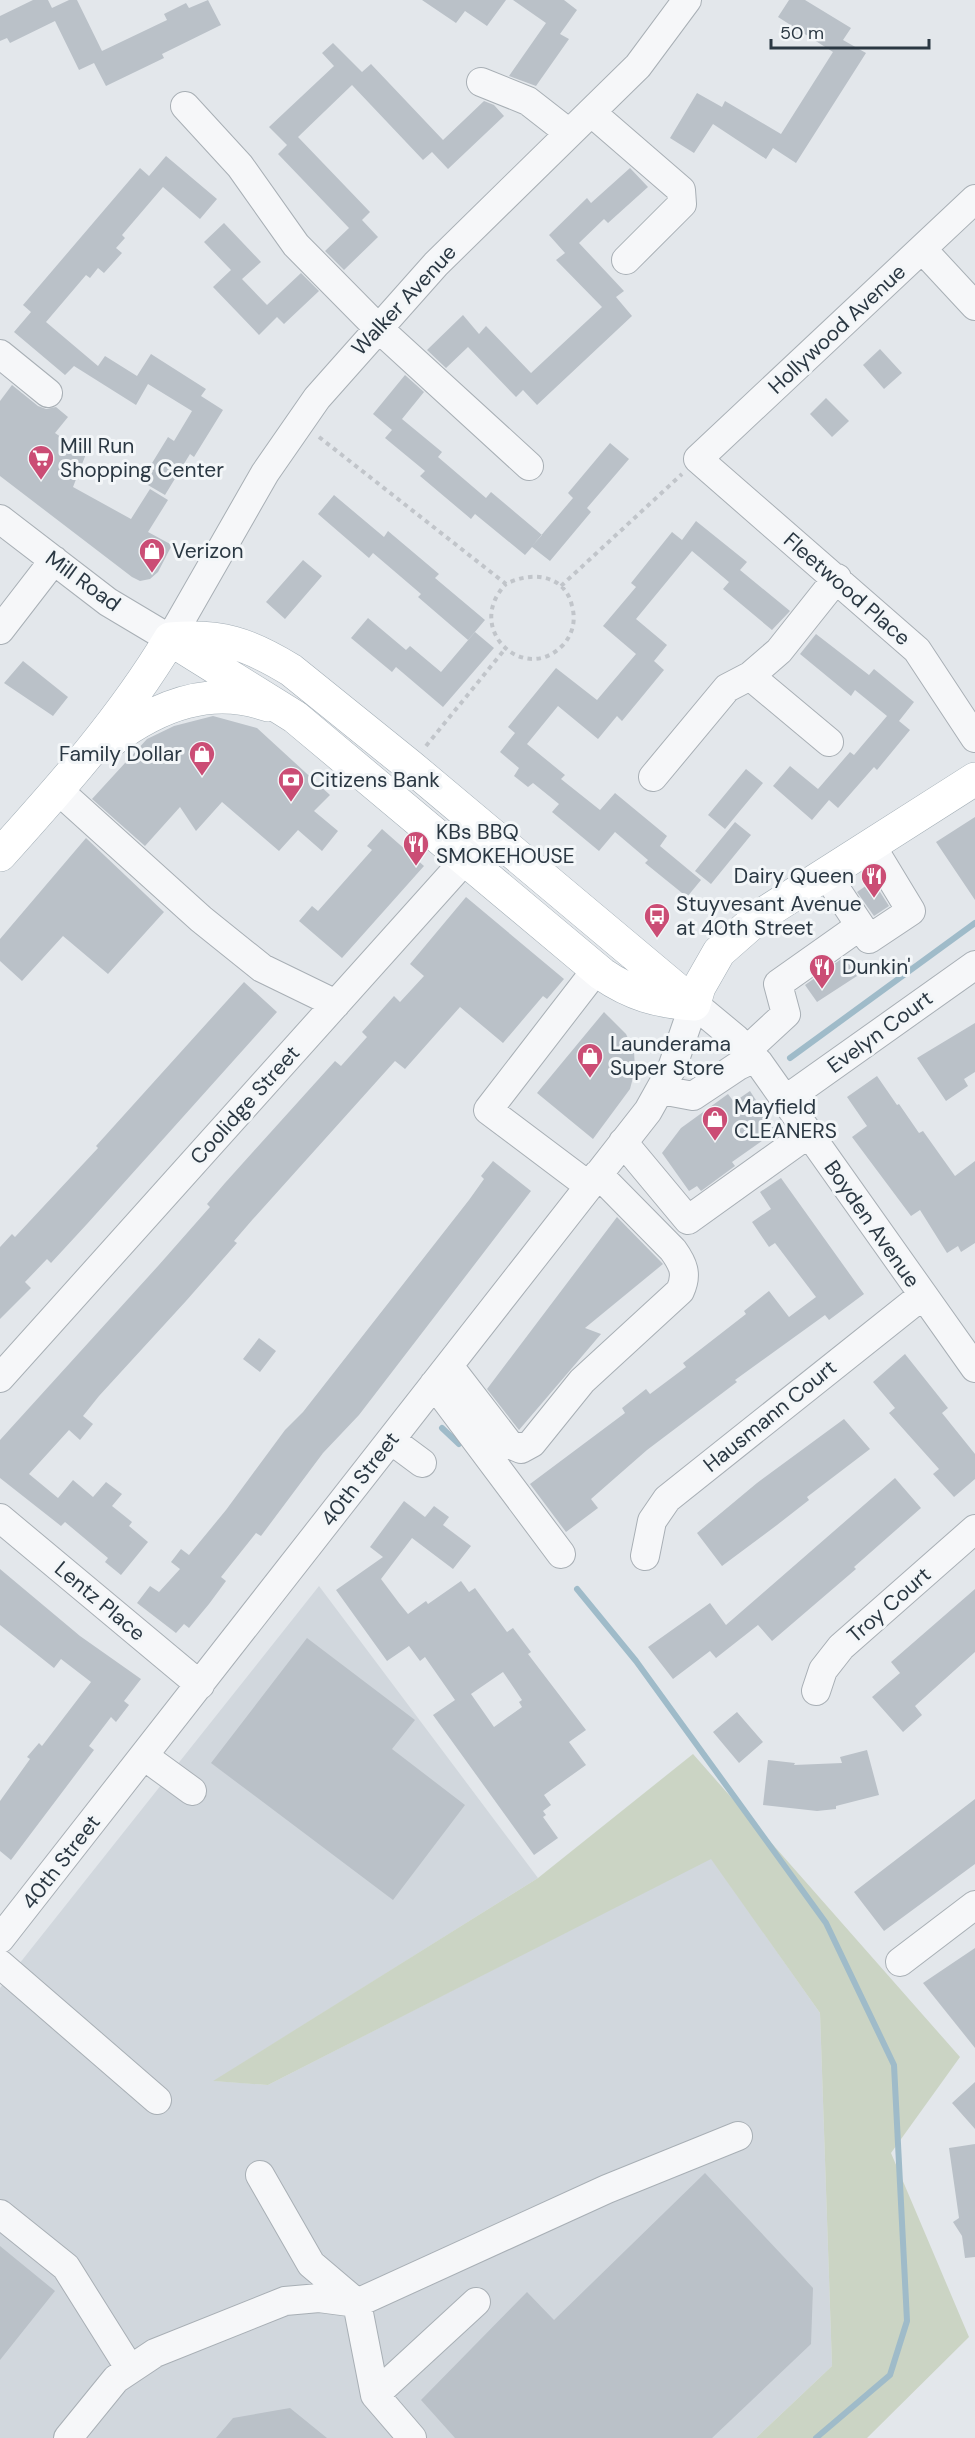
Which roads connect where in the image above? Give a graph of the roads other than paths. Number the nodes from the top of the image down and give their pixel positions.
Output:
1 (687, 0) edge
2 (481, 82) dead end
3 (185, 106) dead end
4 (592, 112) junction
5 (569, 133) junction
6 (975, 199) edge
7 (922, 249) junction
8 (626, 260) dead end
9 (975, 306) edge
10 (378, 327) junction
11 (0, 354) edge
12 (48, 393) dead end
13 (698, 459) joint
14 (530, 466) dead end
15 (0, 519) edge
16 (54, 560) junction
17 (837, 578) junction
18 (4, 617) edge
19 (170, 639) junction
20 (750, 676) junction
21 (295, 717) junction
22 (975, 738) edge
23 (829, 742) dead end
24 (85, 761) junction
25 (653, 777) dead end
26 (975, 779) edge
27 (58, 790) junction
28 (490, 832) junction
29 (871, 845) junction
30 (0, 855) edge
31 (466, 860) junction
32 (826, 874) junction
33 (860, 926) junction
34 (975, 965) edge
35 (596, 970) junction
36 (336, 1004) junction
37 (694, 1004) junction
38 (751, 1054) junction
39 (661, 1090) junction
40 (785, 1100) junction
41 (808, 1134) junction
42 (623, 1142) junction
43 (594, 1180) junction
44 (923, 1295) junction
45 (975, 1368) edge
46 (441, 1375) junction
47 (0, 1378) edge
48 (391, 1440) junction
49 (422, 1464) dead end
50 (0, 1518) edge
51 (975, 1529) edge
52 (561, 1554) dead end
53 (645, 1556) dead end
54 (200, 1685) junction
55 (816, 1691) dead end
56 (144, 1756) junction
57 (192, 1791) dead end
58 (975, 1905) edge
59 (0, 1939) edge
60 (900, 1962) dead end
61 (0, 1964) edge
62 (157, 2100) dead end
63 (738, 2136) dead end
64 (260, 2175) dead end
65 (0, 2214) edge
66 (476, 2302) dead end
67 (357, 2303) junction
68 (130, 2369) junction
69 (375, 2395) junction
70 (68, 2438) edge
71 (412, 2438) edge

1 - 4 street, Walker Avenue
2 - 5 street
3 - 10 street
4 - 5 street, Walker Avenue
4 - 8 street
5 - 10 street, Walker Avenue
6 - 7 street, Hollywood Avenue
7 - 9 street
7 - 13 street, Hollywood Avenue
10 - 14 street
10 - 19 street, Walker Avenue
11 - 12 street
13 - 17 street, Fleetwood Place
15 - 16 street, Mill Road
16 - 18 street
16 - 19 street, Mill Road
17 - 20 street
17 - 22 street, Fleetwood Place
19 - 21 main road
19 - 24 main road
19 - 28 main road
20 - 23 street
20 - 25 street
21 - 24 main road
21 - 31 main road
24 - 27 main road
26 - 29 main road
27 - 30 main road
27 - 36 street
28 - 31 street, Coolidge Street
28 - 37 main road
29 - 32 main road
29 - 33 street
31 - 35 main road
31 - 36 street, Coolidge Street
32 - 33 street
32 - 37 main road
33 - 38 street
34 - 40 street, Evelyn Court
35 - 37 main road
35 - 43 street
36 - 47 street, Coolidge Street
37 - 38 street, Boyden Avenue
37 - 39 street, 40th Street
38 - 39 street
38 - 40 street, Boyden Avenue
39 - 42 street, 40th Street
40 - 41 street, Boyden Avenue
41 - 42 street
41 - 44 street, Boyden Avenue
42 - 43 street, 40th Street
43 - 46 street, 40th Street
43 - 46 street
44 - 45 street, Boyden Avenue
44 - 53 street, Hausmann Court
46 - 48 street, 40th Street
46 - 52 street
48 - 49 street
48 - 54 street, 40th Street
50 - 54 street, Lentz Place
51 - 55 street, Troy Court
54 - 56 street, 40th Street
56 - 57 street
56 - 59 street, 40th Street
58 - 60 street
61 - 62 street
63 - 67 street
64 - 67 street
65 - 68 street
66 - 69 street
67 - 68 street
67 - 69 street
68 - 70 street
69 - 71 street

